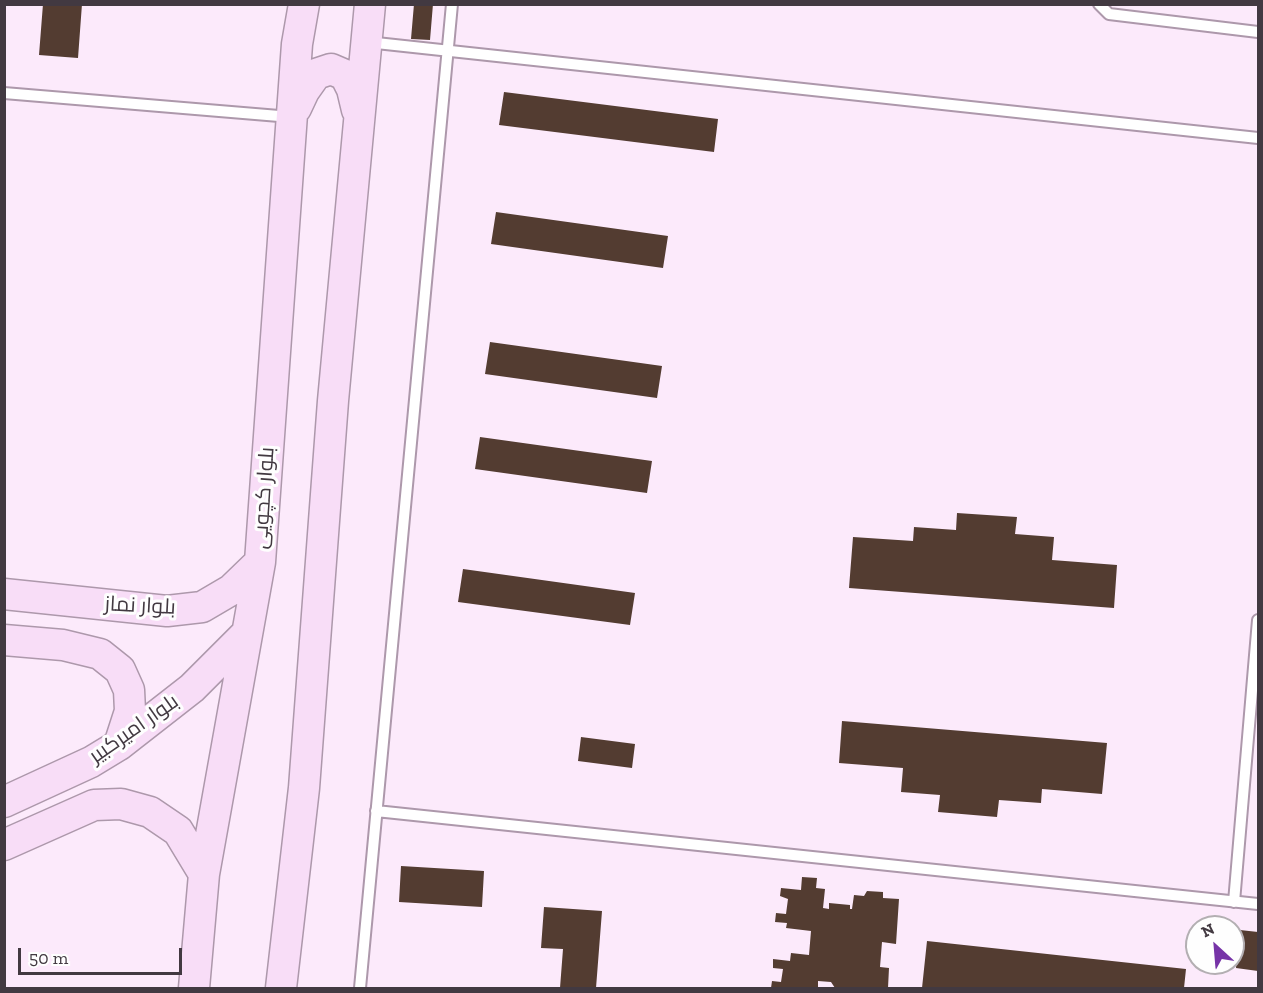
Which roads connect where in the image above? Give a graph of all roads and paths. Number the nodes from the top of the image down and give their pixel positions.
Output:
1 (304, 4) edge
2 (370, 4) edge
3 (452, 4) edge
4 (1099, 4) edge
5 (1258, 32) edge
6 (367, 42) junction
7 (447, 52) junction
8 (4, 93) edge
9 (358, 116) junction
10 (291, 117) junction
11 (1258, 138) edge
12 (260, 562) junction
13 (4, 594) edge
14 (1258, 620) edge
15 (247, 633) junction
16 (4, 640) edge
17 (119, 745) junction
18 (4, 802) edge
19 (376, 812) junction
20 (4, 845) edge
21 (204, 874) junction
22 (1234, 902) junction
23 (1258, 904) edge
24 (194, 988) edge
25 (281, 988) edge
26 (360, 988) edge

1 - 10 main road, بلوار کچویی
2 - 6 main road
3 - 7 lane
4 - 5 lane
6 - 7 lane
6 - 9 main road
7 - 11 lane
7 - 19 lane
8 - 10 lane
9 - 10 main road
9 - 25 main road
10 - 12 main road, بلوار کچویی
12 - 13 main road, بلوار نماز
12 - 15 main road, بلوار کچویی
14 - 22 lane
15 - 17 main road, بلوار امیرکبیر
15 - 21 main road, بلوار کچویی
16 - 17 main road
17 - 18 main road, بلوار امیرکبیر
19 - 22 lane
19 - 26 lane
20 - 21 main road
21 - 24 main road, بلوار کچویی
22 - 23 lane

